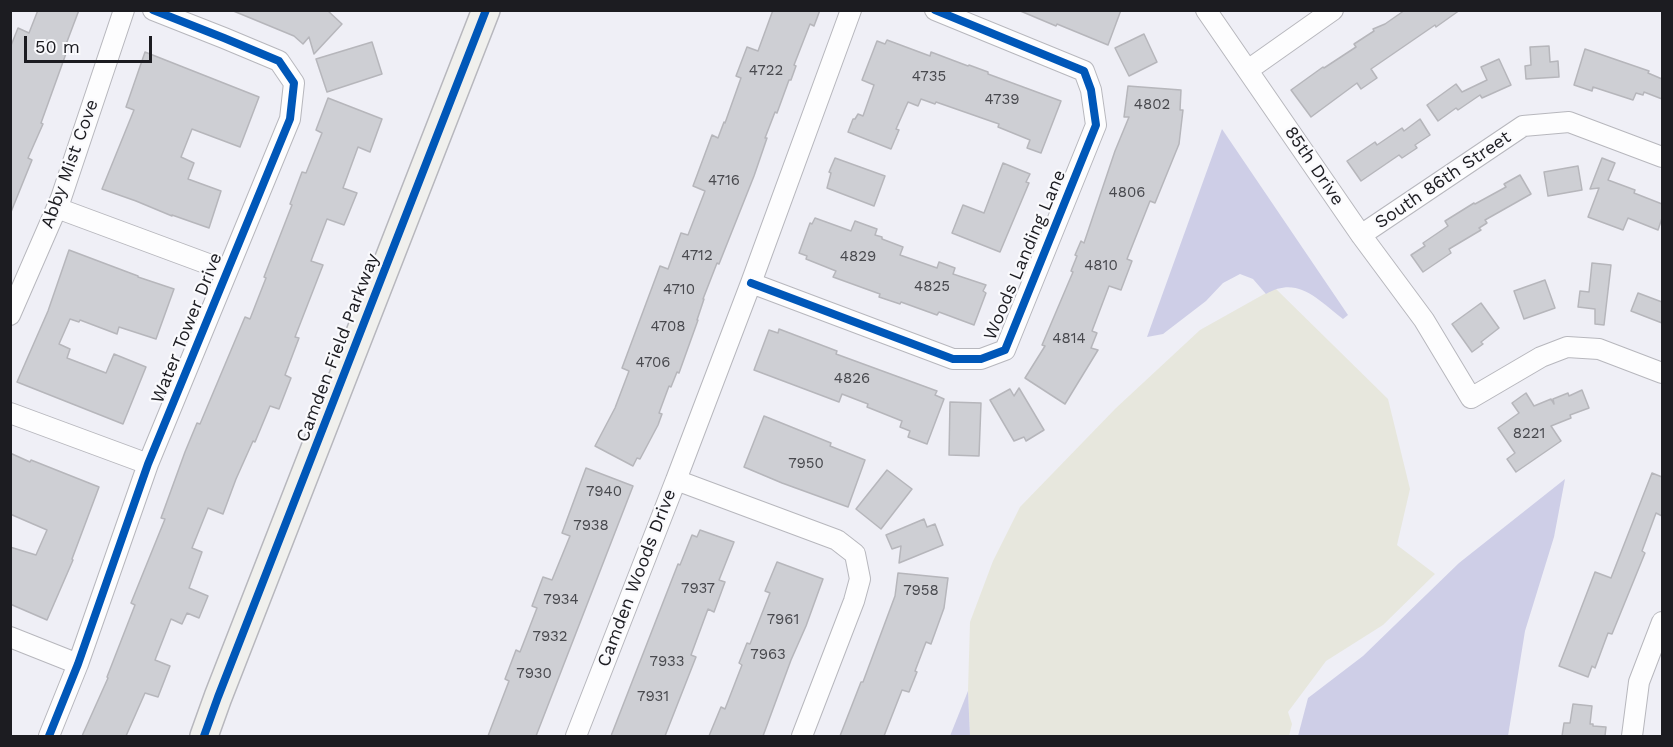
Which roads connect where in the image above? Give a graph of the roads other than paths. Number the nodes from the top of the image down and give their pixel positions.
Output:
1 (124, 10) edge
2 (153, 10) edge
3 (486, 10) edge
4 (851, 10) edge
5 (935, 10) edge
6 (1206, 10) edge
7 (1333, 10) edge
8 (1248, 70) junction
9 (1662, 158) edge
10 (57, 208) junction
11 (1361, 235) junction
12 (227, 271) junction
13 (751, 283) junction
14 (10, 315) edge
15 (1662, 373) edge
16 (10, 413) edge
17 (148, 464) junction
18 (675, 480) junction
19 (1662, 622) edge
20 (10, 637) edge
21 (78, 664) junction
22 (49, 736) edge
23 (202, 736) edge
24 (576, 736) edge
25 (802, 736) edge
26 (1632, 736) edge

1 - 10 street, Abby Mist Cove
2 - 12 street, Water Tower Drive
3 - 23 street, Camden Field Parkway
4 - 13 street
5 - 13 street, Woods Landing Lane
6 - 8 street, 85th Drive
7 - 8 street
8 - 11 street, 85th Drive
9 - 11 street, South 86th Street
10 - 12 street
10 - 14 street, Abby Mist Cove
11 - 15 street, 85th Drive
12 - 17 street, Water Tower Drive
13 - 18 street
16 - 17 street
17 - 21 street, Water Tower Drive
18 - 24 street, Camden Woods Drive
18 - 25 street, Camden Woods Drive
19 - 26 street
20 - 21 street
21 - 22 street, Water Tower Drive

